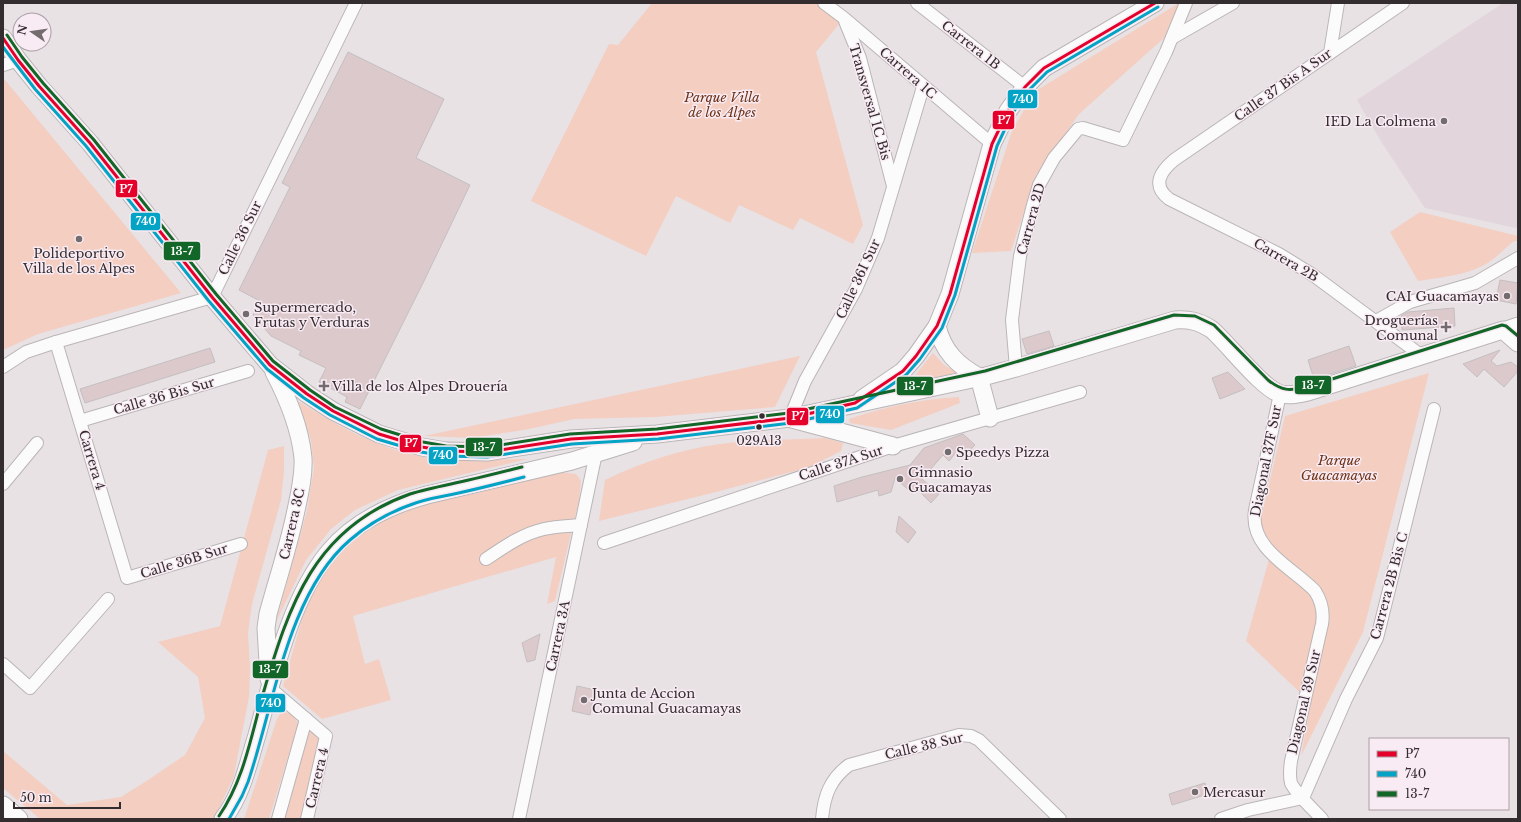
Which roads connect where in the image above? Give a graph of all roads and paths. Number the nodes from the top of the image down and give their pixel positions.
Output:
1 (356, 3) edge
2 (824, 3) edge
3 (917, 3) edge
4 (1155, 3) edge
5 (1186, 3) edge
6 (1233, 3) edge
7 (1338, 3) edge
8 (1403, 3) edge
9 (844, 18) junction
10 (3, 38) edge
11 (1172, 38) junction
12 (1330, 53) junction
13 (10, 62) edge
14 (923, 86) junction
15 (1025, 87) junction
16 (992, 144) junction
17 (1164, 169) joint
18 (893, 186) junction
19 (1518, 258) edge
20 (212, 297) junction
21 (1376, 321) junction
22 (937, 326) junction
23 (1510, 328) edge
24 (56, 342) junction
25 (1518, 343) edge
26 (1422, 356) junction
27 (270, 365) junction
28 (3, 368) edge
29 (1016, 368) junction
30 (248, 371) dead end
31 (979, 377) junction
32 (1080, 392) dead end
33 (1280, 394) junction
34 (855, 403) junction
35 (1434, 409) dead end
36 (790, 418) junction
37 (990, 418) junction
38 (80, 421) junction
39 (657, 434) junction
40 (37, 443) dead end
41 (893, 446) junction
42 (596, 453) junction
43 (3, 484) edge
44 (581, 525) junction
45 (604, 543) dead end
46 (241, 544) dead end
47 (486, 559) dead end
48 (127, 578) joint
49 (108, 599) dead end
50 (1321, 604) joint
51 (3, 664) edge
52 (270, 688) junction
53 (306, 719) junction
54 (1303, 798) junction
55 (3, 805) edge
56 (1224, 818) edge
57 (19, 819) edge
58 (223, 819) edge
59 (278, 819) edge
60 (308, 819) edge
61 (519, 819) edge
62 (822, 819) edge
63 (1060, 819) edge
64 (1322, 819) edge

1 - 20 street, Calle 36 Sur
2 - 9 street, Carrera 1C
3 - 15 street, Carrera 1B
4 - 15 main road
5 - 11 street
6 - 11 street
7 - 12 street
8 - 12 street, Calle 37 Bis A Sur
9 - 14 street, Carrera 1C
9 - 18 street, Transversal 1C Bis
10 - 13 main road
11 - 29 street, Carrera 2D
12 - 17 street, Calle 37 Bis A Sur
13 - 20 main road
14 - 16 street, Carrera 1C
14 - 18 street, Calle 36I Sur
15 - 16 main road
16 - 22 main road
17 - 21 street, Carrera 2B
18 - 36 street, Calle 36I Sur
19 - 21 street
20 - 24 street
20 - 27 main road
21 - 26 street, Carrera 2B
22 - 31 main road
22 - 34 main road
23 - 25 main road
23 - 26 main road
24 - 28 street
24 - 38 street, Carrera 4
26 - 33 main road
27 - 39 main road
27 - 52 main road, Carrera 3C
29 - 31 main road
29 - 33 main road
30 - 38 street, Calle 36 Bis Sur
31 - 34 main road
31 - 37 main road
32 - 37 street, Calle 37A Sur
33 - 50 street, Diagonal 37F Sur
34 - 36 main road
35 - 54 street, Carrera 2B Bis C
36 - 39 main road
36 - 41 main road
37 - 41 street, Calle 37A Sur
38 - 48 street, Carrera 4
39 - 42 main road
40 - 43 street
41 - 45 street, Calle 37A Sur
42 - 44 street, Carrera 3A
42 - 52 main road
44 - 47 street
44 - 61 street, Carrera 3A
46 - 48 street, Calle 36B Sur
49 - 51 street
50 - 54 street, Diagonal 39 Sur
52 - 53 street
52 - 58 main road
53 - 59 street
53 - 60 street, Carrera 4
54 - 56 street
54 - 64 street, Diagonal 39 Sur
55 - 57 main road
62 - 63 street, Calle 38 Sur

